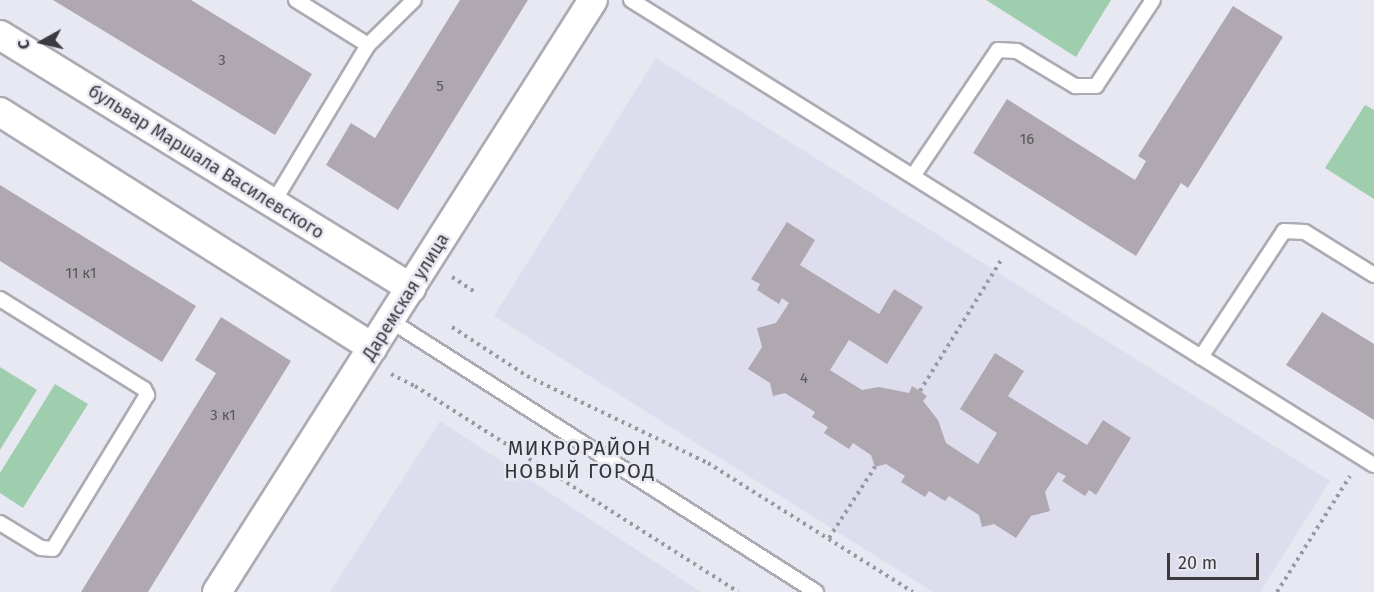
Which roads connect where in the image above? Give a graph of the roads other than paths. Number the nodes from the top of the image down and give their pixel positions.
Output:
1 (296, 0) edge
2 (414, 0) edge
3 (593, 0) edge
4 (631, 0) edge
5 (1154, 0) edge
6 (0, 35) edge
7 (368, 45) junction
8 (0, 112) edge
9 (913, 176) junction
10 (273, 203) junction
11 (1374, 275) edge
12 (411, 288) junction
13 (0, 299) edge
14 (391, 321) junction
15 (1201, 357) junction
16 (378, 359) junction
17 (1368, 462) edge
18 (0, 523) edge
19 (216, 592) edge
20 (816, 592) edge

1 - 7 lane
2 - 7 lane
3 - 12 street, Даремская улица
4 - 9 lane
5 - 9 lane
6 - 10 street, бульвар Маршала Василевского
7 - 10 lane
8 - 16 street
9 - 15 lane
10 - 12 street, бульвар Маршала Василевского
11 - 15 lane
12 - 14 street, Даремская улица
13 - 18 lane
14 - 16 street, Даремская улица
14 - 20 lane
15 - 17 lane
16 - 19 street, Даремская улица

